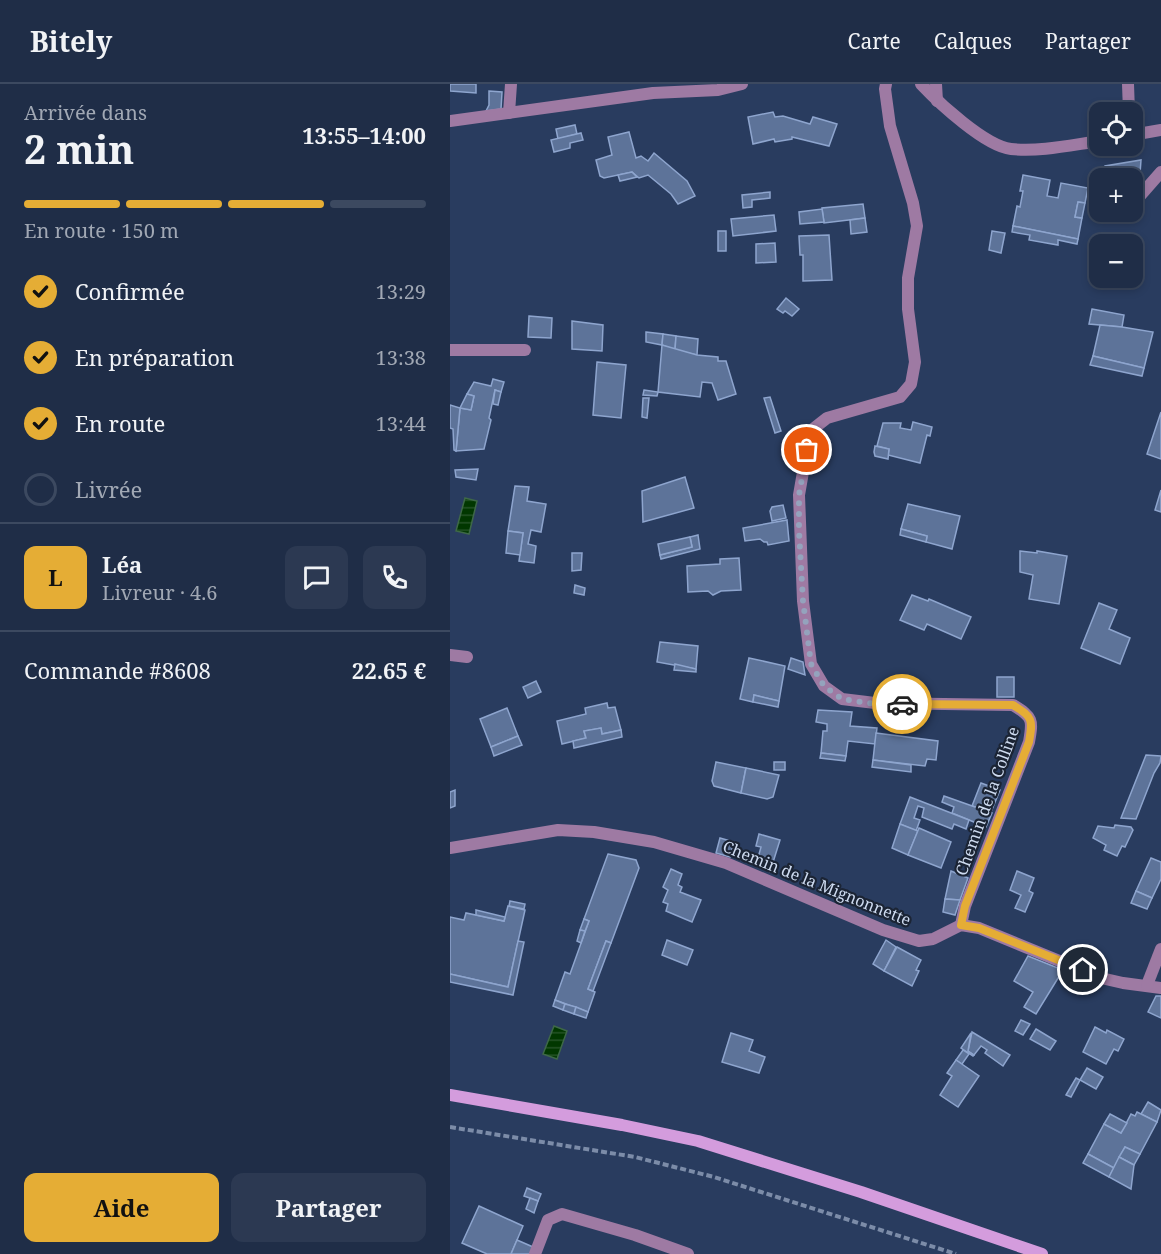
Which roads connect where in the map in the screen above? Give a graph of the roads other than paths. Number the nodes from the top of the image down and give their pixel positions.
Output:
1 (511, 84) edge
2 (742, 84) edge
3 (886, 84) edge
4 (921, 84) edge
5 (936, 84) edge
6 (1128, 84) edge
7 (654, 89) edge
8 (937, 101) junction
9 (1129, 102) edge
10 (509, 113) junction
11 (450, 121) edge
12 (1161, 130) edge
13 (1143, 133) edge
14 (1089, 142) edge
15 (1161, 172) edge
16 (1143, 192) edge
17 (450, 350) edge
18 (525, 350) dead end
19 (450, 655) edge
20 (467, 657) dead end
21 (450, 848) edge
22 (961, 925) junction
23 (1161, 949) edge
24 (1147, 985) junction
25 (1161, 988) edge
26 (450, 1095) edge
27 (535, 1254) edge
28 (688, 1254) edge
29 (1042, 1254) edge

1 - 10 street
2 - 7 street
3 - 22 street, Chemin de la Colline
4 - 8 street
5 - 8 street
6 - 9 street
7 - 10 street
8 - 14 street
10 - 11 street
12 - 13 street
15 - 16 street
17 - 18 street
19 - 20 street
21 - 22 street, Chemin de la Mignonnette
22 - 24 street
23 - 24 street
24 - 25 street
26 - 29 main road
27 - 28 street

